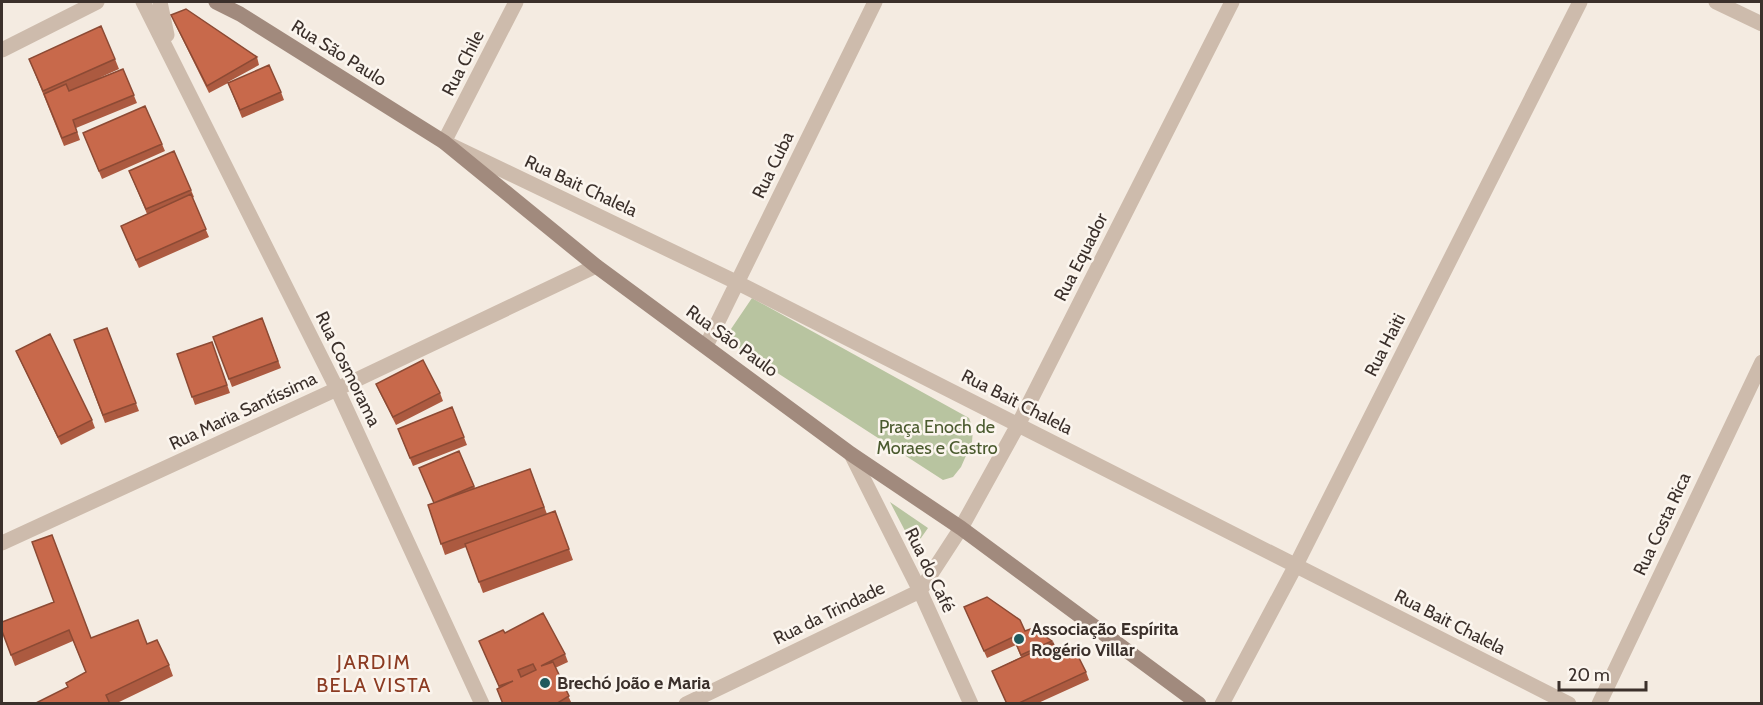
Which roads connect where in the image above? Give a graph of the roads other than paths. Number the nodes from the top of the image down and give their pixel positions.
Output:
1 (85, 2) edge
2 (97, 2) edge
3 (143, 2) edge
4 (160, 2) edge
5 (216, 2) edge
6 (225, 2) edge
7 (516, 2) edge
8 (875, 2) edge
9 (1232, 2) edge
10 (1580, 2) edge
11 (1716, 2) edge
12 (240, 14) junction
13 (62, 21) junction
14 (1761, 24) edge
15 (2, 50) edge
16 (171, 56) junction
17 (444, 142) junction
18 (597, 266) junction
19 (736, 282) junction
20 (706, 346) junction
21 (1761, 362) edge
22 (337, 389) junction
23 (1018, 425) junction
24 (851, 454) junction
25 (961, 528) junction
26 (2, 543) edge
27 (1296, 566) junction
28 (920, 591) junction
29 (482, 704) edge
30 (686, 704) edge
31 (971, 704) edge
32 (1199, 704) edge
33 (1222, 704) edge
34 (1569, 704) edge
35 (1599, 704) edge

1 - 13 street
2 - 13 street
3 - 16 street, Rua Cosmorama
4 - 16 street, Rua Cosmorama
5 - 12 main road, Rua São Paulo
6 - 12 main road, Rua São Paulo
7 - 17 street, Rua Chile
8 - 19 street, Rua Cuba
9 - 23 street, Rua Equador
10 - 27 street, Rua Haiti
11 - 14 street
12 - 17 main road, Rua São Paulo
13 - 15 street
16 - 22 street, Rua Cosmorama
17 - 18 main road, Rua São Paulo
17 - 19 street, Rua Bait Chalela
18 - 20 main road, Rua São Paulo
18 - 22 street, Rua Maria Santíssima
19 - 20 street, Rua Cuba
19 - 23 street, Rua Bait Chalela
20 - 24 main road, Rua São Paulo
21 - 35 street, Rua Costa Rica
22 - 26 street, Rua Maria Santíssima
22 - 29 street, Rua Cosmorama
23 - 25 street, Rua Equador
23 - 27 street, Rua Bait Chalela
24 - 25 main road, Rua São Paulo
24 - 28 street, Rua do Café
25 - 28 street
25 - 32 main road, Rua São Paulo
27 - 33 street, Rua Haiti
27 - 34 street, Rua Bait Chalela
28 - 30 street, Rua da Trindade
28 - 31 street, Rua do Café

